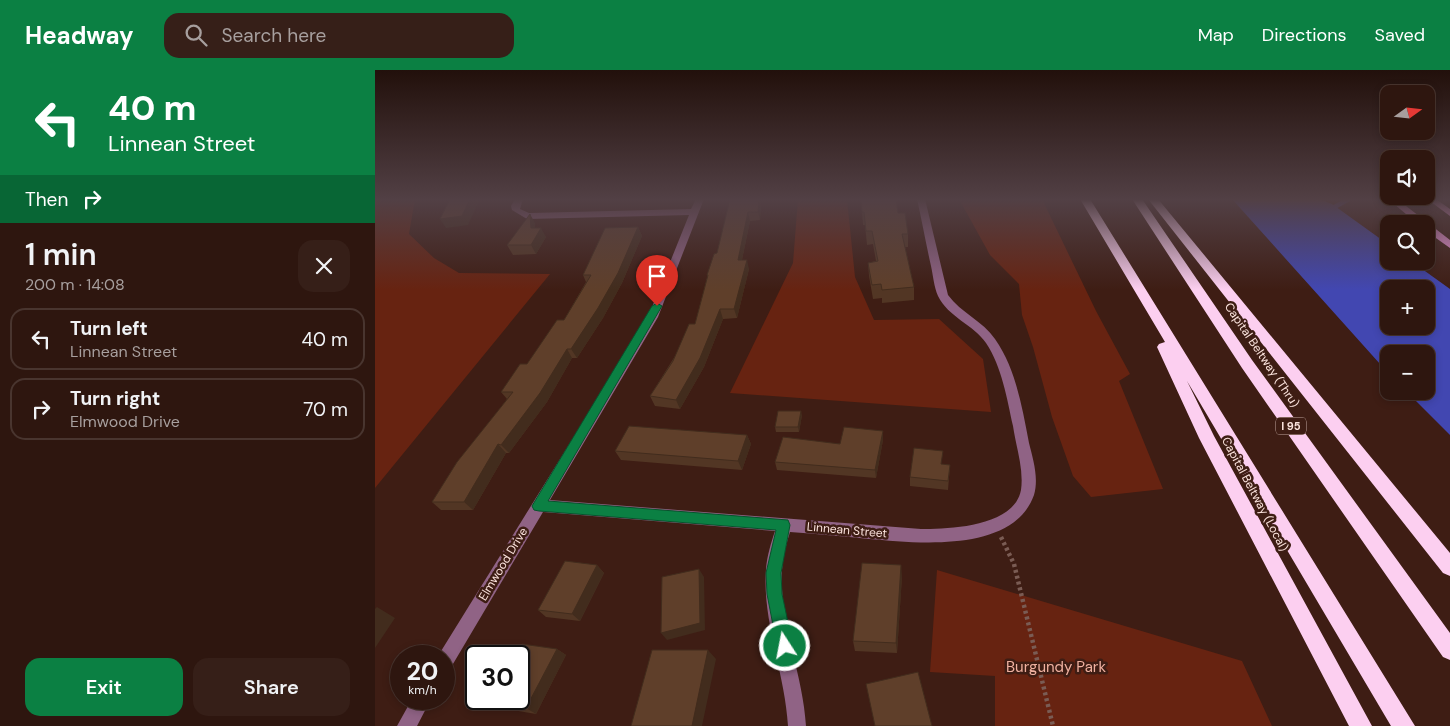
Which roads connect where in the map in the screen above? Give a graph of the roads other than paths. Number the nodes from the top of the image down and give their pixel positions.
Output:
1 (687, 230) edge
2 (928, 230) edge
3 (1103, 230) edge
4 (1157, 230) edge
5 (1178, 230) edge
6 (1435, 233) edge
7 (1450, 244) edge
8 (1129, 274) junction
9 (539, 506) junction
10 (783, 525) junction
11 (1450, 567) edge
12 (455, 645) edge
13 (1450, 650) edge
14 (415, 710) edge
15 (406, 726) edge
16 (797, 726) edge
17 (1361, 726) edge
18 (1404, 726) edge

1 - 9 street, Elmwood Drive
2 - 10 street, Linnean Street
3 - 8 highway
4 - 13 highway, Capital Beltway (Thru) / I 95
5 - 11 highway
6 - 7 main road
8 - 17 highway, Capital Beltway (Local)
8 - 18 highway
9 - 10 street, Linnean Street
9 - 12 street, Elmwood Drive
10 - 16 street
14 - 15 street

